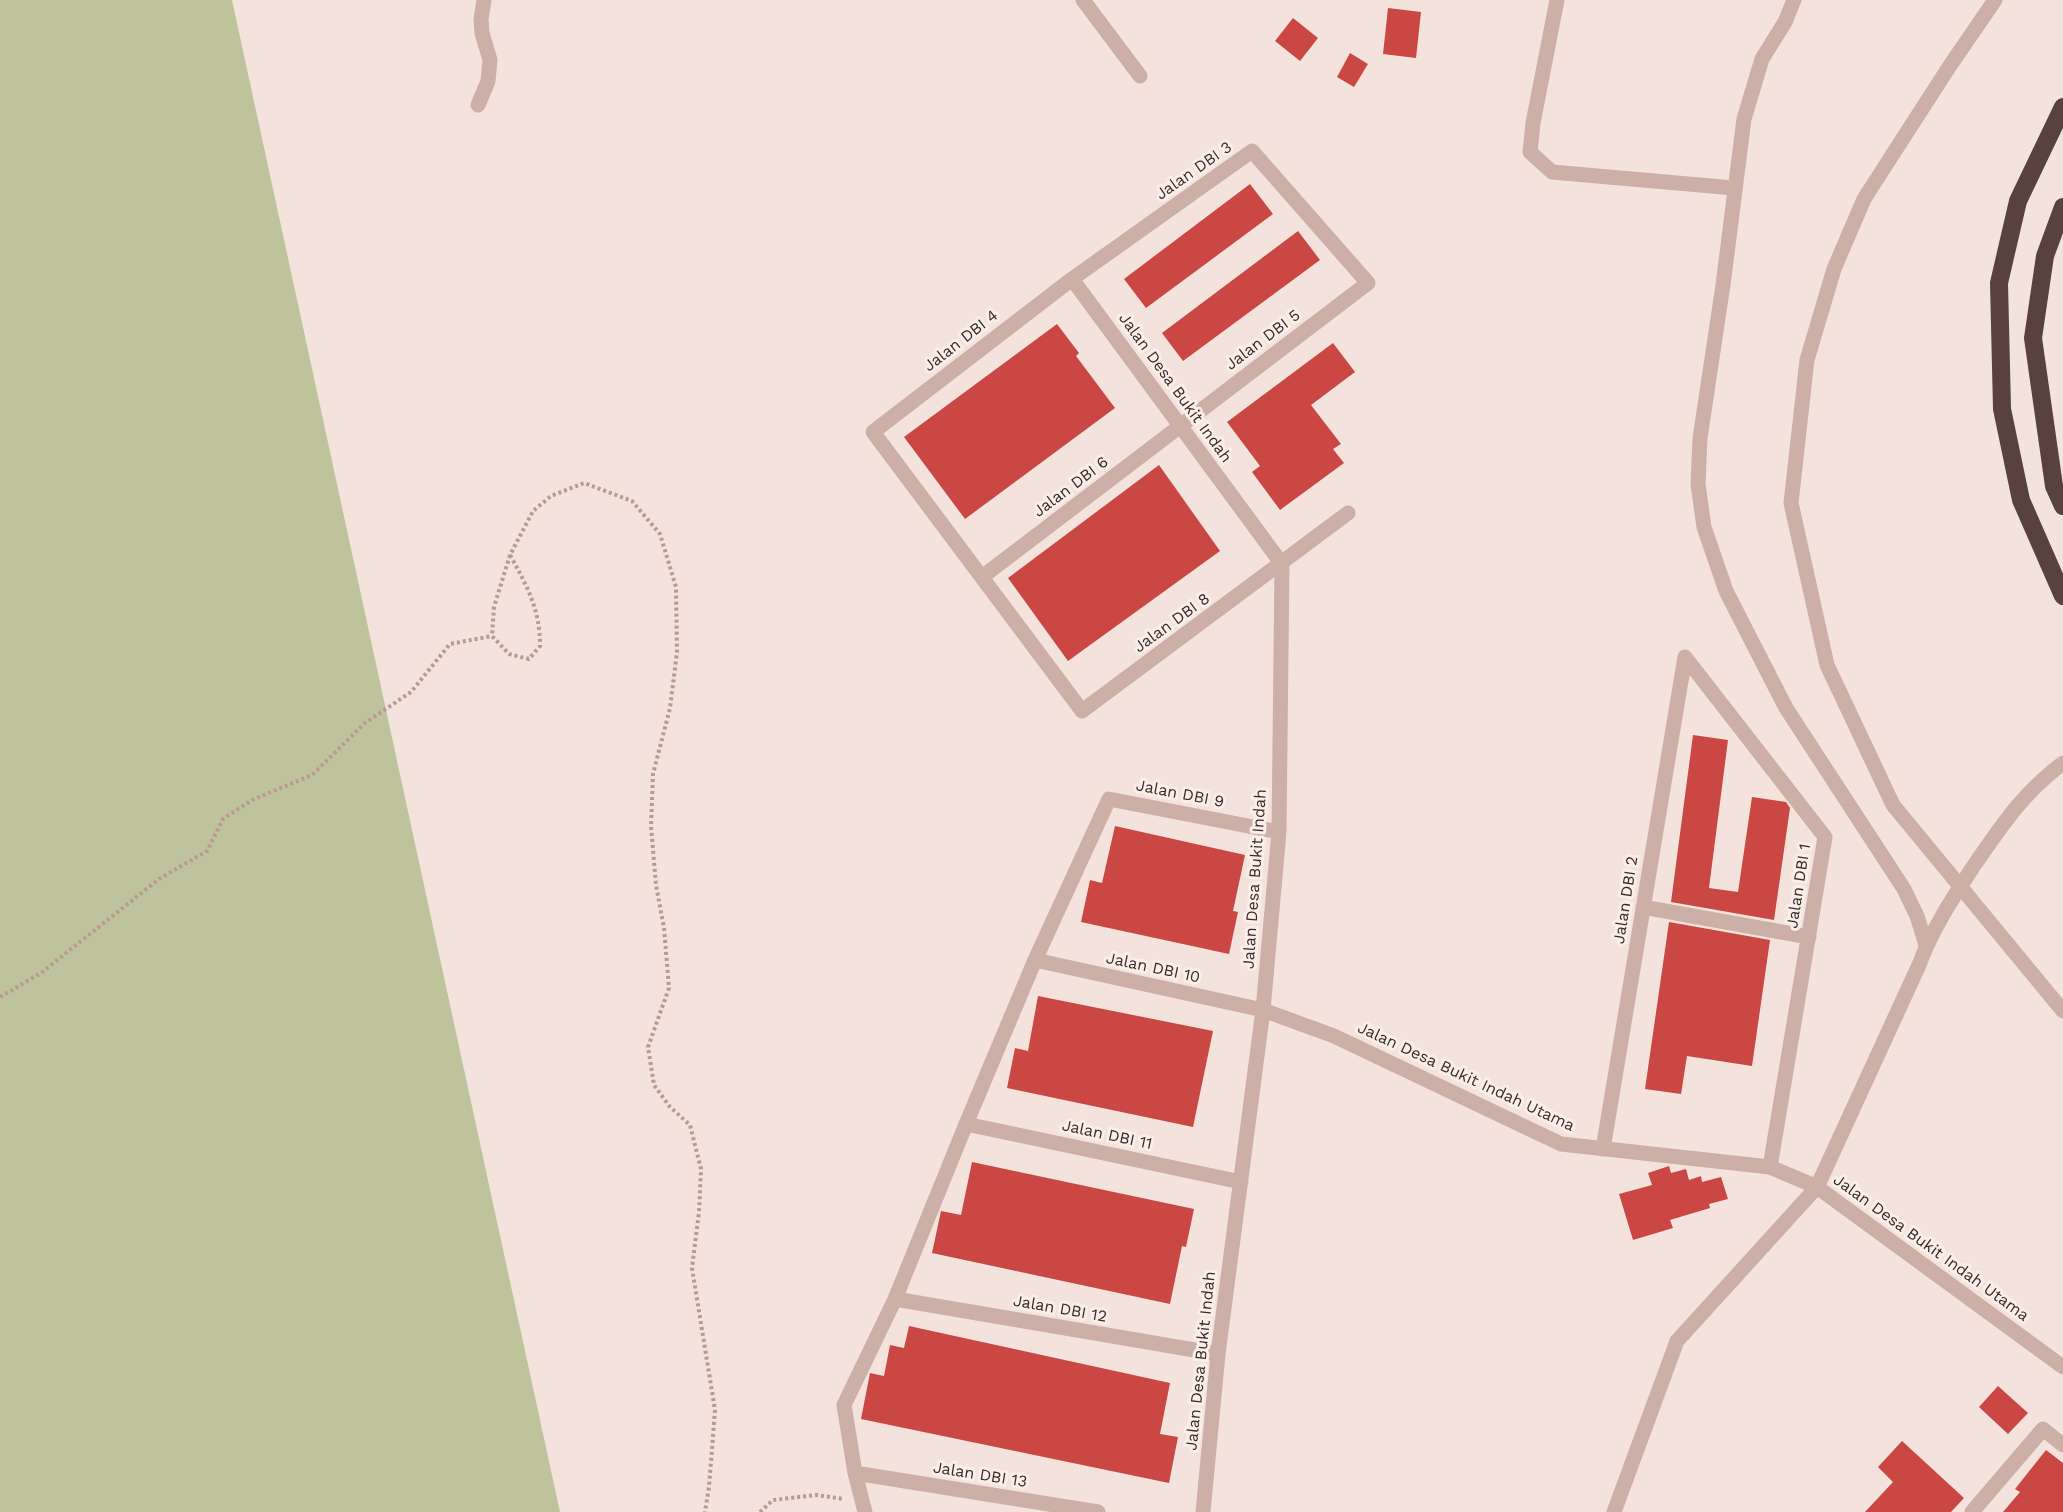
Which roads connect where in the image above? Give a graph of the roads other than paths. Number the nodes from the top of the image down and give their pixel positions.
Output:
1 (484, 0) edge
2 (1083, 0) edge
3 (1557, 0) edge
4 (1794, 0) edge
5 (1995, 0) edge
6 (1140, 76) dead end
7 (478, 105) dead end
8 (2063, 107) edge
9 (1734, 188) junction
10 (2063, 207) edge
11 (1072, 279) junction
12 (1368, 283) joint
13 (1181, 426) junction
14 (2063, 506) edge
15 (1348, 513) dead end
16 (1282, 564) junction
17 (982, 577) junction
18 (2063, 596) edge
19 (1685, 657) joint
20 (2063, 763) edge
21 (1279, 832) junction
22 (1960, 886) junction
23 (1643, 907) junction
24 (1809, 937) junction
25 (1926, 945) junction
26 (1035, 960) junction
27 (1263, 1010) junction
28 (2063, 1011) edge
29 (966, 1124) junction
30 (1603, 1149) junction
31 (1770, 1167) junction
32 (1241, 1182) junction
33 (1817, 1187) junction
34 (895, 1299) junction
35 (1218, 1354) junction
36 (2063, 1366) edge
37 (2063, 1445) edge
38 (855, 1473) junction
39 (864, 1507) edge
40 (1098, 1512) edge
41 (1203, 1512) edge
42 (1614, 1512) edge
43 (1972, 1512) edge

1 - 7 street
2 - 6 street
3 - 9 street
4 - 9 street
5 - 22 street
8 - 18 highway
9 - 25 street
10 - 14 highway
11 - 12 street, Jalan DBI 3
11 - 13 street, Jalan Desa Bukit Indah
11 - 17 street, Jalan DBI 4
12 - 13 street, Jalan DBI 5
13 - 16 street, Jalan Desa Bukit Indah
13 - 17 street, Jalan DBI 6
15 - 16 street, Jalan DBI 8
16 - 17 street, Jalan DBI 8
16 - 21 street, Jalan Desa Bukit Indah
19 - 23 street, Jalan DBI 2
19 - 24 street, Jalan DBI 1
20 - 22 street
21 - 26 street, Jalan DBI 9
21 - 27 street, Jalan Desa Bukit Indah
22 - 25 street
22 - 28 street
23 - 24 street
23 - 30 street, Jalan DBI 2
24 - 31 street, Jalan DBI 1
25 - 33 street
26 - 27 street, Jalan DBI 10
26 - 29 street
27 - 30 street, Jalan Desa Bukit Indah Utama
27 - 32 street, Jalan Desa Bukit Indah
29 - 32 street, Jalan DBI 11
29 - 34 street
30 - 31 street, Jalan Desa Bukit Indah Utama
31 - 33 street, Jalan Desa Bukit Indah Utama
32 - 35 street, Jalan Desa Bukit Indah
33 - 36 street, Jalan Desa Bukit Indah Utama
33 - 42 street
34 - 35 street, Jalan DBI 12
34 - 38 street
35 - 41 street, Jalan Desa Bukit Indah
37 - 43 street
38 - 39 street
38 - 40 street, Jalan DBI 13

